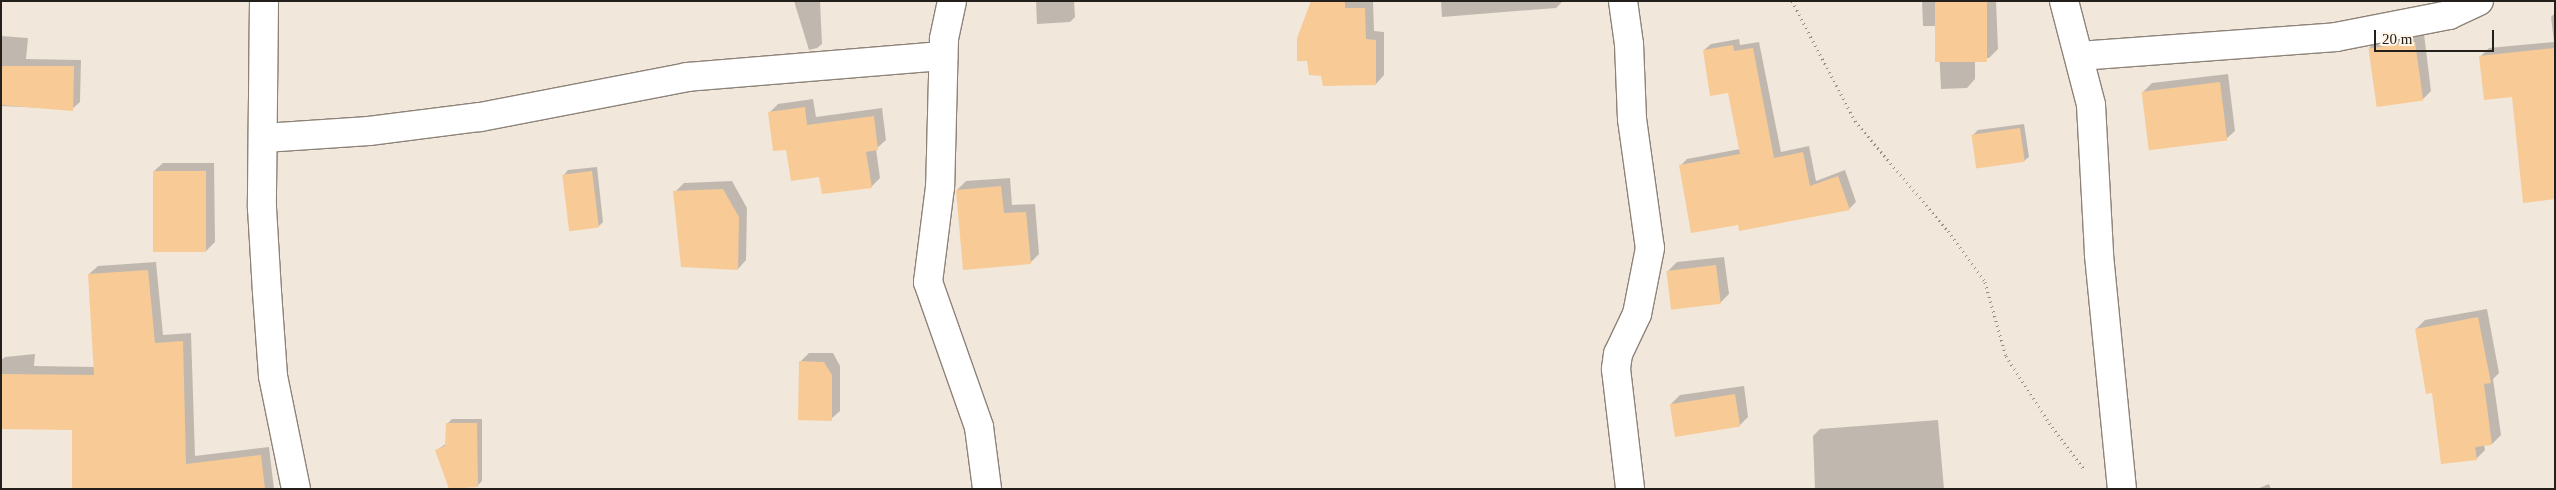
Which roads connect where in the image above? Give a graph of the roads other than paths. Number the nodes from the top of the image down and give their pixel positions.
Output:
1 (264, 1) edge
2 (952, 1) edge
3 (1623, 1) edge
4 (2064, 1) edge
5 (2479, 1) edge
6 (944, 56) junction
7 (2079, 56) junction
8 (264, 138) junction
9 (296, 489) edge
10 (986, 489) edge
11 (1630, 489) edge
12 (2122, 489) edge

1 - 8 street
2 - 6 street
3 - 11 street
4 - 7 street
5 - 7 street
6 - 8 street
6 - 10 street
7 - 12 street
8 - 9 street

